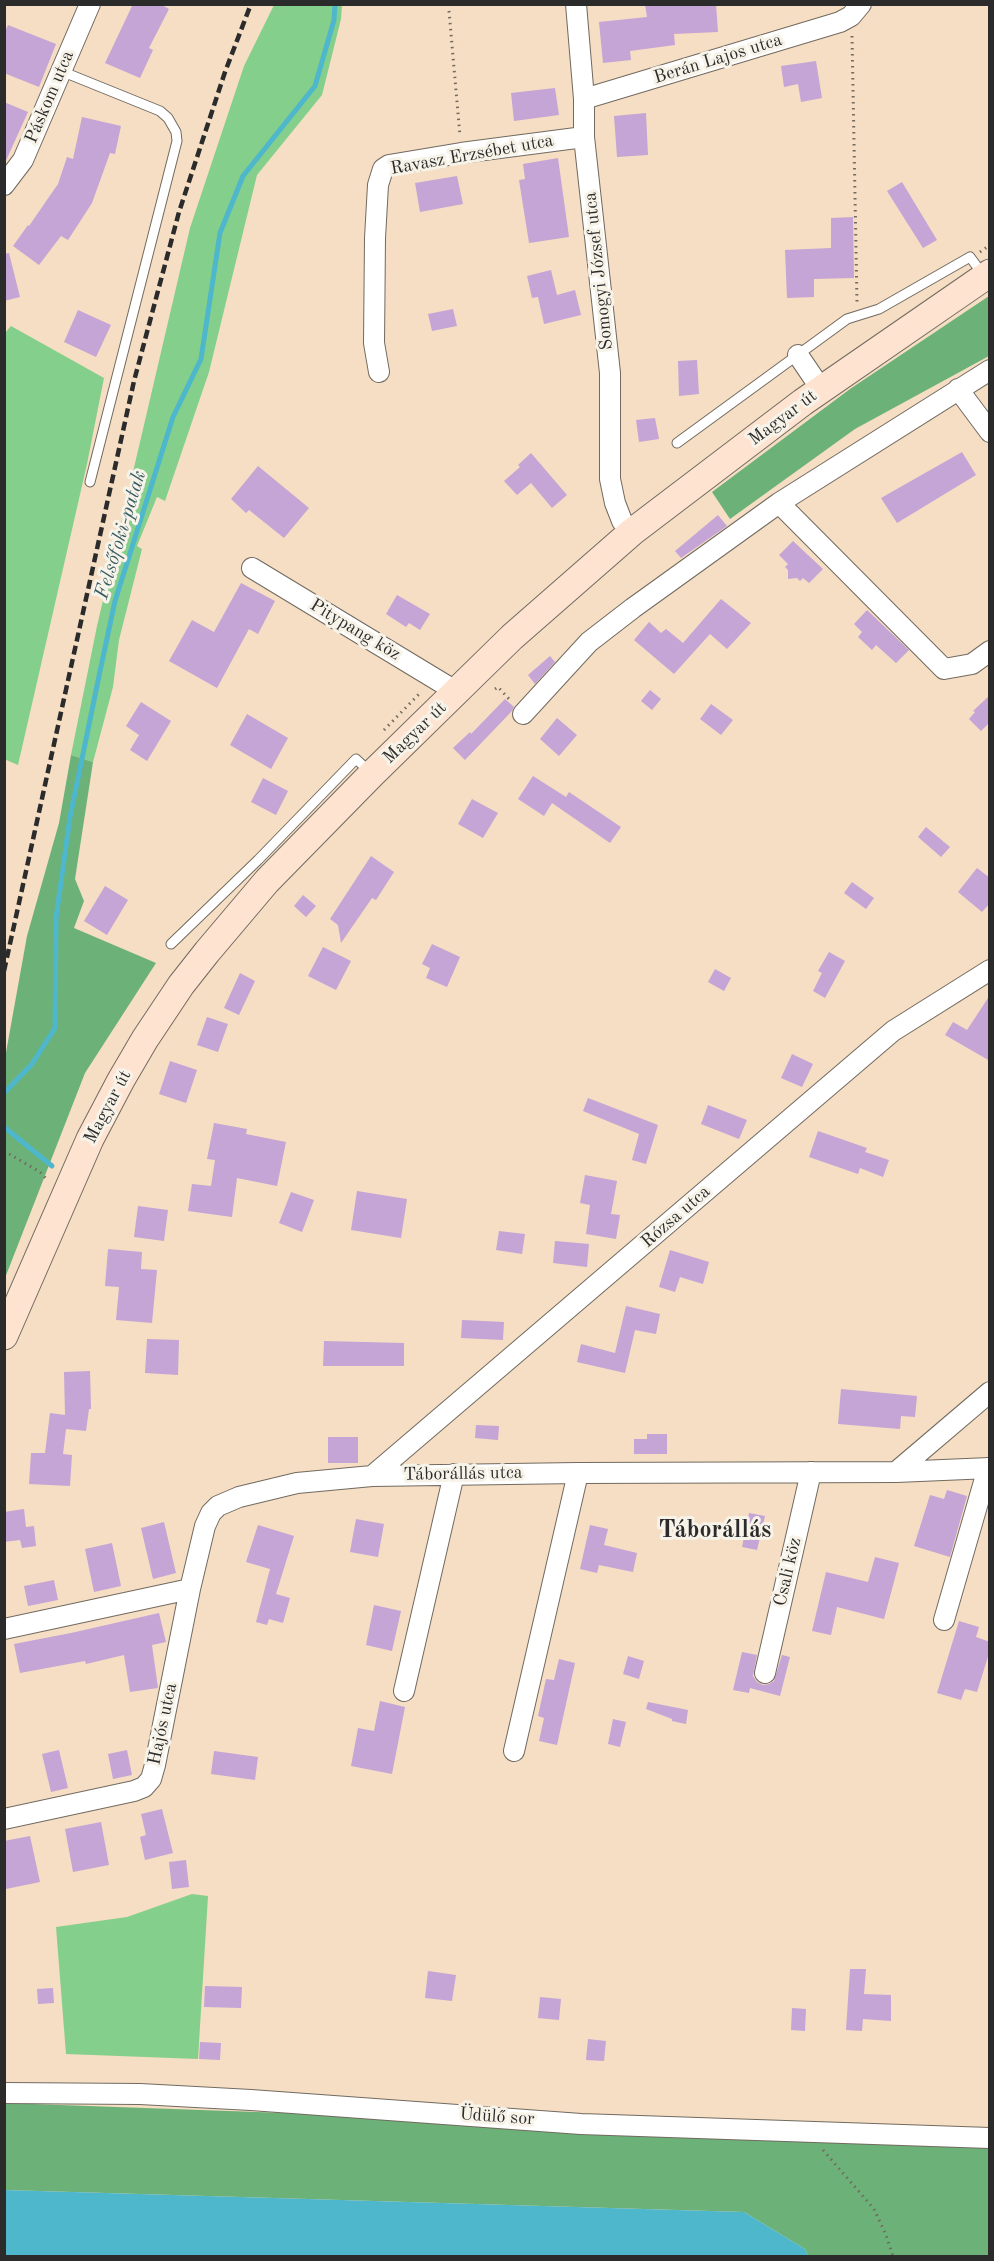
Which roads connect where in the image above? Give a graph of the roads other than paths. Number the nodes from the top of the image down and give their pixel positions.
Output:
1 (90, 4) edge
2 (576, 4) edge
3 (856, 10) edge
4 (61, 71) junction
5 (584, 99) junction
6 (584, 137) junction
7 (4, 185) edge
8 (987, 274) edge
9 (798, 355) junction
10 (990, 370) edge
11 (379, 372) dead end
12 (821, 389) junction
13 (958, 389) junction
14 (990, 432) edge
15 (677, 443) dead end
16 (90, 482) dead end
17 (779, 503) junction
18 (632, 532) junction
19 (252, 568) dead end
20 (990, 651) edge
21 (457, 692) junction
22 (523, 714) road end
23 (372, 774) junction
24 (171, 944) dead end
25 (990, 970) edge
26 (4, 1336) edge
27 (990, 1392) edge
28 (989, 1468) edge
29 (811, 1472) junction
30 (896, 1472) junction
31 (578, 1473) junction
32 (453, 1474) junction
33 (372, 1476) junction
34 (190, 1589) junction
35 (944, 1620) dead end
36 (4, 1629) edge
37 (765, 1673) dead end
38 (404, 1691) dead end
39 (514, 1751) dead end
40 (4, 1819) edge
41 (4, 2093) edge
42 (990, 2138) edge

1 - 4 street, Páskom utca
2 - 5 street, Somogyi József utca
3 - 5 street, Berán Lajos utca
4 - 7 street, Páskom utca
4 - 16 lane
5 - 6 street, Somogyi József utca
6 - 11 street, Ravasz Erzsébet utca
6 - 18 street, Somogyi József utca
8 - 9 lane
8 - 12 street, Magyar út
9 - 12 street
9 - 15 lane
10 - 13 street
12 - 18 street, Magyar út
13 - 14 street
13 - 17 street
17 - 20 street
17 - 22 street
18 - 21 street, Magyar út
19 - 21 street, Pitypang köz
21 - 23 street, Magyar út
23 - 24 lane
23 - 26 street, Magyar út
25 - 33 street, Rózsa utca
27 - 30 street
28 - 30 street, Táborállás utca
28 - 35 street
29 - 30 street, Táborállás utca
29 - 31 street, Táborállás utca
29 - 37 street, Csali köz
31 - 32 street, Táborállás utca
31 - 39 street
32 - 33 street, Táborállás utca
32 - 38 street
33 - 34 street, Táborállás utca
34 - 36 street
34 - 40 street, Hajós utca
41 - 42 street, Üdülő sor

